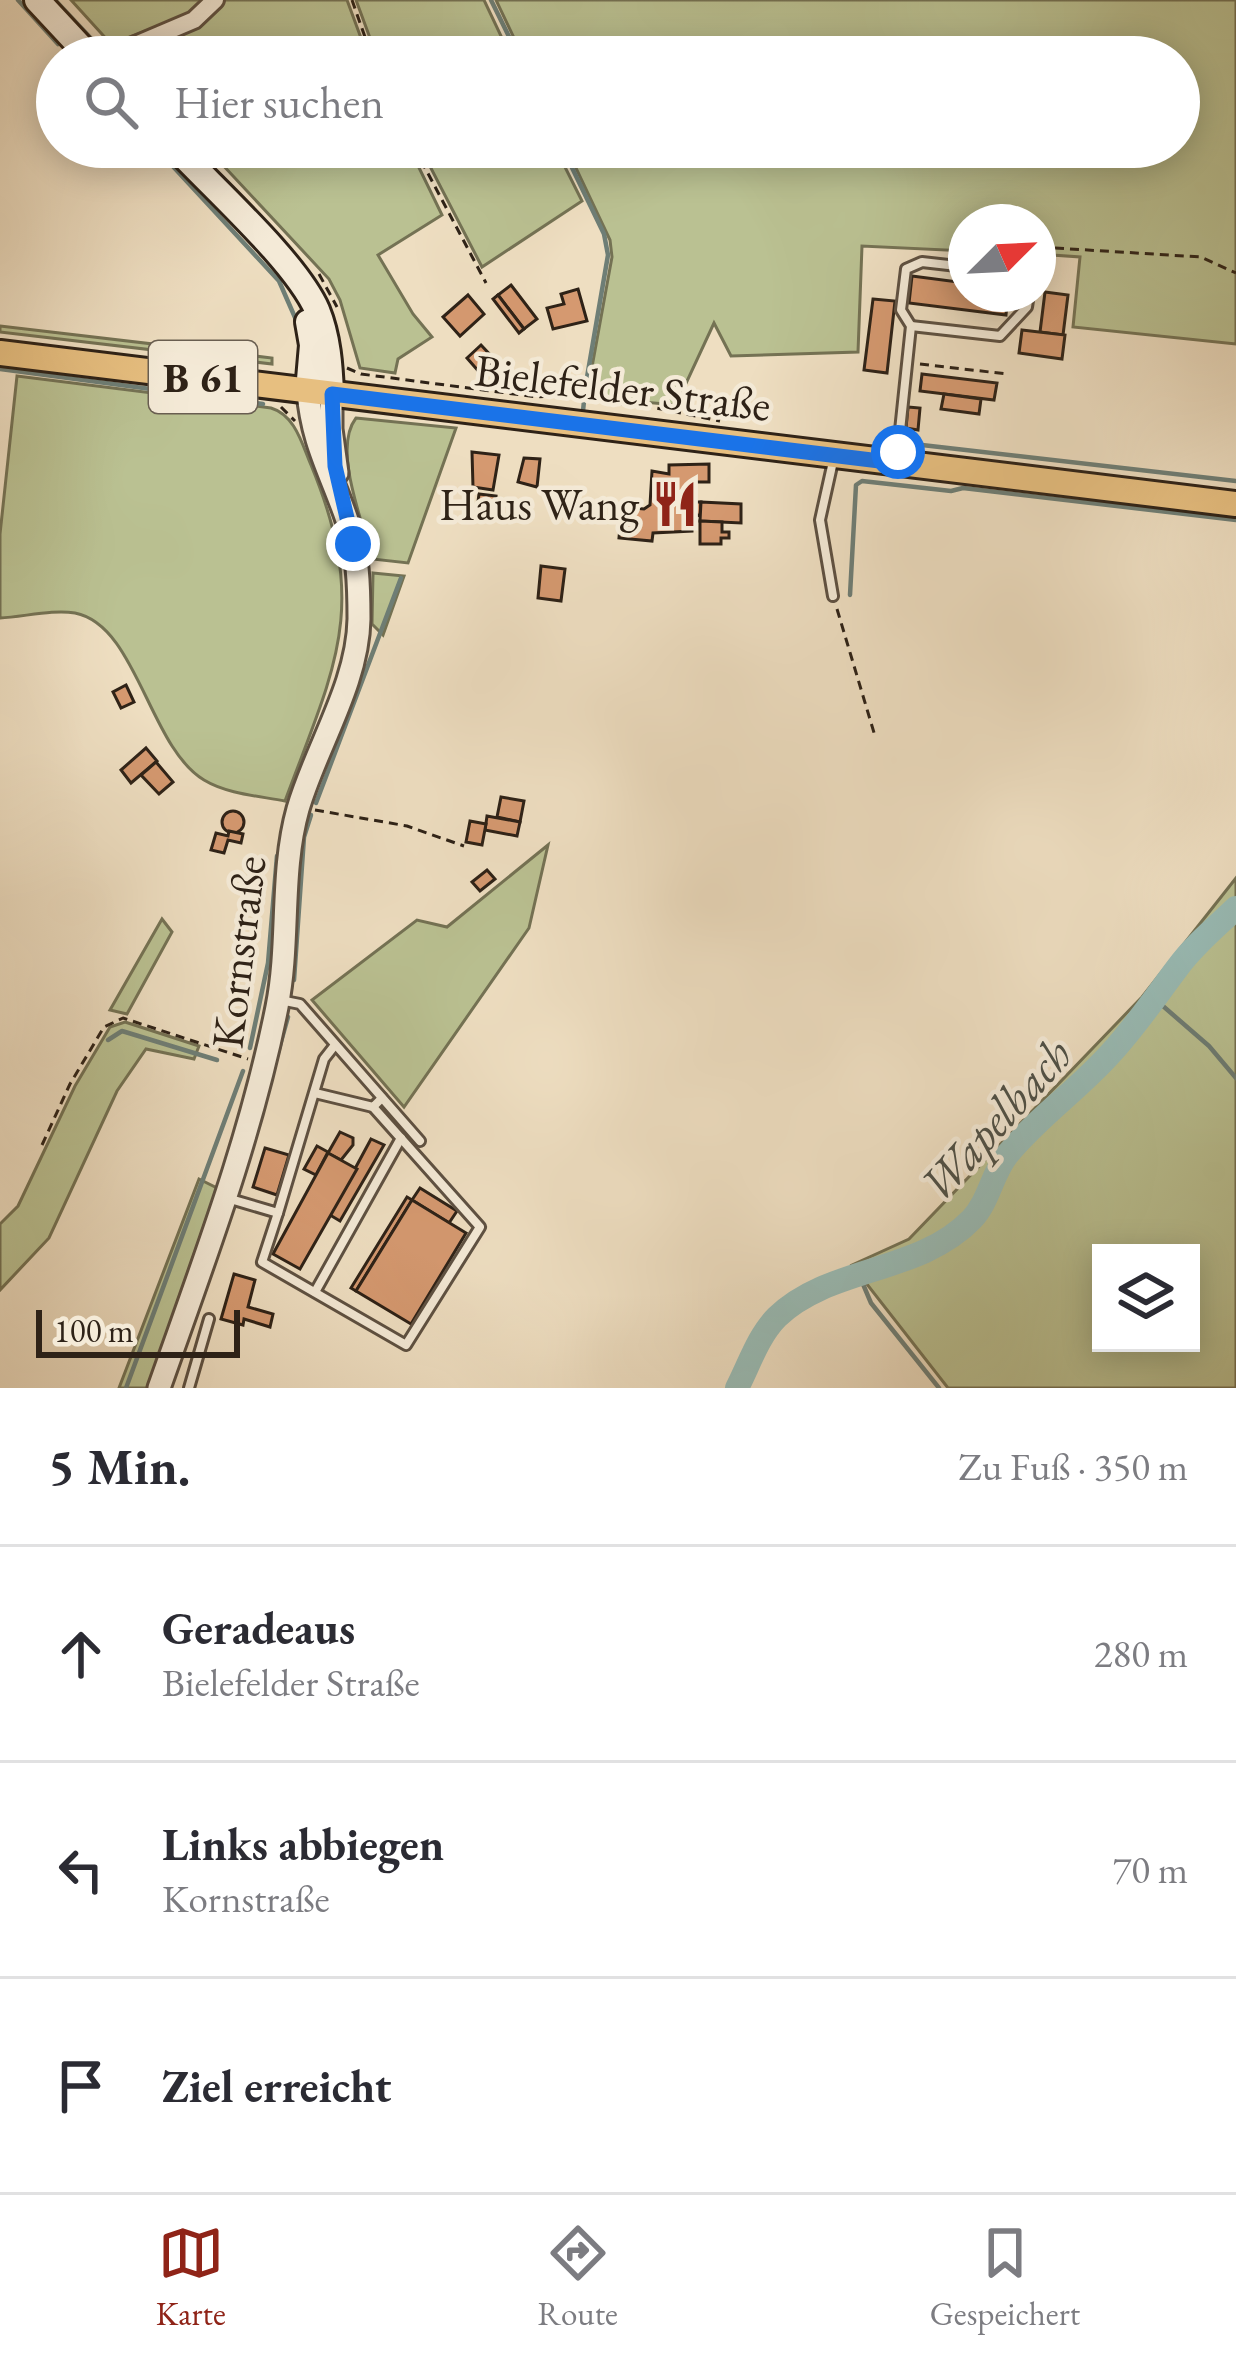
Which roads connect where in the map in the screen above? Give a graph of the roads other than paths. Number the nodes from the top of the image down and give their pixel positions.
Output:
1 (37, 0) edge
2 (215, 0) edge
3 (70, 36) edge
4 (156, 36) edge
5 (195, 168) edge
6 (948, 265) edge
7 (1023, 312) edge
8 (911, 326) junction
9 (0, 353) edge
10 (320, 393) junction
11 (835, 456) junction
12 (896, 463) junction
13 (1236, 504) edge
14 (833, 596) road end
15 (279, 999) junction
16 (335, 1045) junction
17 (314, 1093) junction
18 (382, 1098) junction
19 (373, 1107) junction
20 (401, 1138) junction
21 (420, 1141) dead end
22 (225, 1198) junction
23 (278, 1213) junction
24 (315, 1292) junction
25 (209, 1319) dead end
26 (159, 1388) edge
27 (189, 1388) edge

1 - 3 main road
2 - 4 street
5 - 10 main road
6 - 8 lane
7 - 8 lane
8 - 12 lane
9 - 10 main road, Bielefelder Straße / B 61
10 - 11 main road, Bielefelder Straße / B 61
10 - 15 street, Kornstraße
11 - 12 main road, Bielefelder Straße / B 61
11 - 14 lane
12 - 13 main road, Bielefelder Straße / B 61
15 - 16 lane
15 - 22 street, Kornstraße
16 - 17 lane
16 - 18 lane
17 - 19 lane
17 - 23 lane
18 - 19 lane
18 - 21 lane
19 - 20 lane
20 - 24 lane
20 - 24 lane
22 - 23 lane
22 - 26 street, Kornstraße
23 - 24 lane
25 - 27 lane

